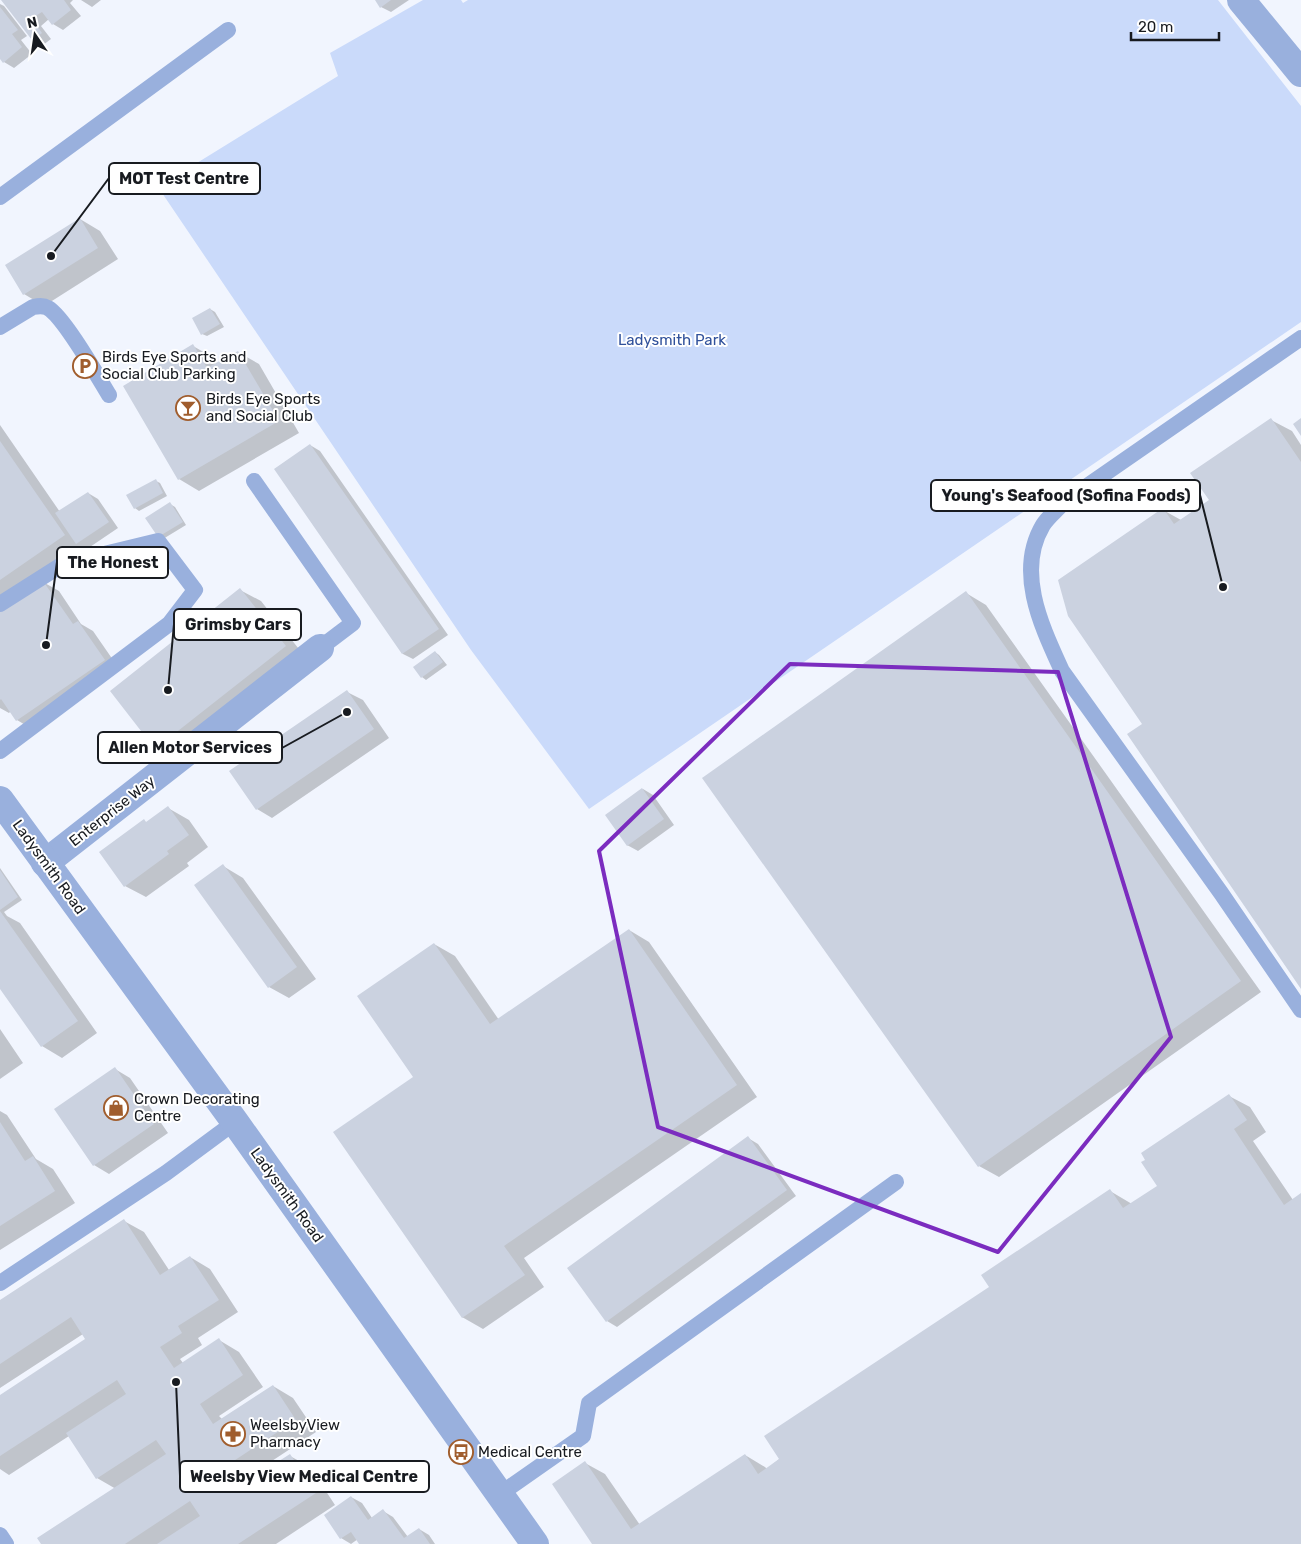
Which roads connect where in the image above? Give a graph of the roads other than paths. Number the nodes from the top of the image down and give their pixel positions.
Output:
1 (1242, 0) edge
2 (228, 30) dead end
3 (1301, 73) edge
4 (0, 198) edge
5 (0, 327) edge
6 (1301, 338) edge
7 (108, 395) dead end
8 (254, 481) dead end
9 (0, 604) edge
10 (320, 648) joint
11 (0, 751) edge
12 (0, 800) edge
13 (46, 862) junction
14 (1301, 1010) edge
15 (235, 1122) junction
16 (896, 1182) dead end
17 (0, 1283) edge
18 (500, 1494) junction
19 (0, 1535) edge
20 (6, 1544) edge
21 (536, 1544) edge

1 - 3 street
2 - 4 lane
5 - 7 lane
6 - 14 lane
8 - 10 lane
9 - 11 lane
10 - 13 street, Enterprise Way
12 - 13 street, Ladysmith Road
13 - 15 street, Ladysmith Road
15 - 17 lane
15 - 18 street, Ladysmith Road
16 - 18 lane
18 - 21 street, Ladysmith Road
19 - 20 lane

